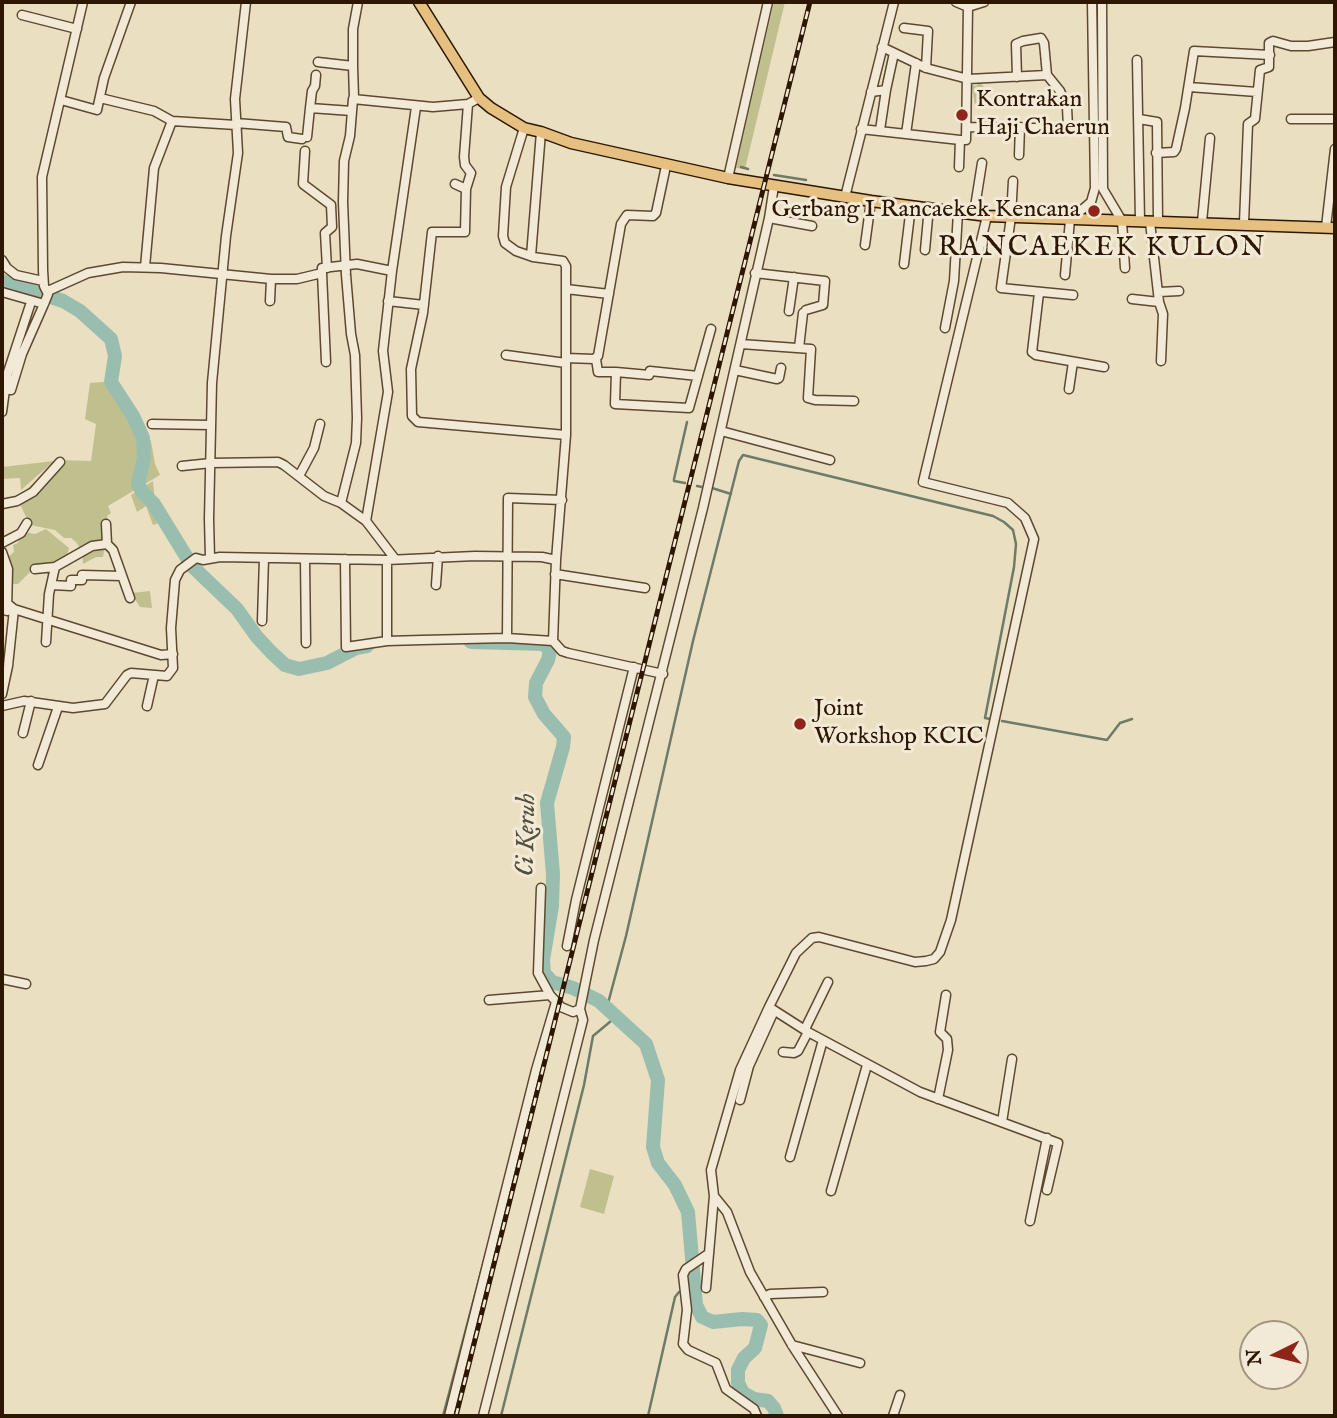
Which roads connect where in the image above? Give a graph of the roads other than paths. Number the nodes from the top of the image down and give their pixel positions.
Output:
1 (83, 2) edge
2 (131, 2) edge
3 (246, 2) edge
4 (358, 2) edge
5 (419, 2) edge
6 (768, 2) edge
7 (894, 2) edge
8 (956, 2) edge
9 (984, 2) edge
10 (1092, 2) edge
11 (1101, 2) edge
12 (968, 8) junction
13 (22, 15) dead end
14 (904, 28) dead end
15 (78, 29) junction
16 (1335, 43) edge
17 (882, 47) junction
18 (894, 53) junction
19 (1270, 55) junction
20 (1137, 60) dead end
21 (318, 62) dead end
22 (916, 63) junction
23 (353, 66) junction
24 (926, 68) junction
25 (1098, 73) junction
26 (316, 75) dead end
27 (1047, 75) junction
28 (1017, 77) junction
29 (968, 79) junction
30 (1189, 87) junction
31 (886, 90) junction
32 (872, 92) junction
33 (1257, 92) junction
34 (100, 98) junction
35 (354, 98) junction
36 (479, 98) junction
37 (61, 100) junction
38 (468, 104) junction
39 (416, 107) junction
40 (310, 108) junction
41 (352, 111) junction
42 (1335, 118) edge
43 (1139, 119) junction
44 (1291, 119) dead end
45 (172, 121) junction
46 (236, 124) junction
47 (967, 127) junction
48 (1020, 127) junction
49 (524, 128) junction
50 (1068, 128) junction
51 (861, 129) junction
52 (1094, 129) junction
53 (880, 130) junction
54 (541, 132) junction
55 (906, 134) junction
56 (1210, 138) dead end
57 (960, 141) junction
58 (1335, 149) edge
59 (305, 151) dead end
60 (1156, 153) junction
61 (1020, 155) dead end
62 (982, 163) dead end
63 (666, 166) junction
64 (959, 167) dead end
65 (728, 178) junction
66 (1013, 181) dead end
67 (455, 184) dead end
68 (774, 186) junction
69 (467, 190) junction
70 (845, 197) junction
71 (871, 201) junction
72 (911, 206) junction
73 (929, 207) junction
74 (958, 212) junction
75 (974, 213) junction
76 (987, 216) junction
77 (1011, 217) junction
78 (769, 218) junction
79 (1070, 220) junction
80 (1122, 221) junction
81 (1149, 221) junction
82 (1202, 222) junction
83 (1244, 223) junction
84 (812, 226) dead end
85 (1331, 228) edge
86 (865, 244) dead end
87 (925, 250) dead end
88 (531, 256) junction
89 (2, 260) edge
90 (145, 264) junction
91 (904, 264) dead end
92 (346, 265) junction
93 (1125, 268) dead end
94 (324, 270) junction
95 (392, 271) junction
96 (755, 273) junction
97 (222, 275) junction
98 (1065, 275) dead end
99 (794, 277) junction
100 (271, 279) junction
101 (43, 281) junction
102 (566, 289) junction
103 (1179, 291) dead end
104 (2, 292) edge
105 (1039, 293) junction
106 (609, 294) junction
107 (1073, 295) dead end
108 (1159, 297) junction
109 (46, 298) junction
110 (1132, 299) dead end
111 (270, 301) dead end
112 (388, 301) junction
113 (31, 302) junction
114 (424, 305) junction
115 (789, 311) dead end
116 (945, 328) dead end
117 (711, 329) dead end
118 (741, 344) junction
119 (799, 348) junction
120 (506, 355) dead end
121 (596, 359) junction
122 (1161, 360) dead end
123 (566, 361) junction
124 (326, 362) dead end
125 (1073, 362) junction
126 (1104, 367) dead end
127 (781, 368) dead end
128 (735, 370) junction
129 (616, 372) junction
130 (4, 374) edge
131 (698, 376) junction
132 (1069, 389) dead end
133 (7, 390) junction
134 (854, 401) dead end
135 (2, 412) edge
136 (152, 424) dead end
137 (320, 424) dead end
138 (210, 425) junction
139 (721, 431) junction
140 (566, 435) junction
141 (830, 460) dead end
142 (60, 462) dead end
143 (211, 463) junction
144 (182, 466) dead end
145 (299, 476) junction
146 (562, 500) junction
147 (341, 503) junction
148 (2, 504) edge
149 (366, 522) junction
150 (27, 523) dead end
151 (106, 524) dead end
152 (4, 542) edge
153 (107, 544) junction
154 (2, 552) edge
155 (438, 556) junction
156 (211, 558) junction
157 (264, 558) junction
158 (509, 558) junction
159 (305, 559) junction
160 (345, 559) junction
161 (391, 560) junction
162 (556, 560) junction
163 (61, 564) junction
164 (35, 569) dead end
165 (555, 574) junction
166 (122, 576) junction
167 (436, 585) dead end
168 (51, 586) junction
169 (645, 588) dead end
170 (5, 589) edge
171 (130, 598) dead end
172 (8, 607) edge
173 (49, 619) junction
174 (262, 621) dead end
175 (7, 629) edge
176 (507, 638) junction
177 (7, 640) edge
178 (553, 640) junction
179 (387, 641) junction
180 (46, 642) dead end
181 (306, 643) dead end
182 (173, 654) junction
183 (634, 667) junction
184 (663, 674) junction
185 (154, 675) junction
186 (2, 694) edge
187 (31, 701) junction
188 (2, 706) edge
189 (148, 706) dead end
190 (58, 707) junction
191 (23, 733) dead end
192 (38, 765) dead end
193 (541, 888) dead end
194 (567, 946) dead end
195 (2, 979) edge
196 (828, 982) dead end
197 (26, 984) dead end
198 (946, 995) dead end
199 (553, 998) junction
200 (489, 1000) dead end
201 (580, 1009) junction
202 (771, 1009) junction
203 (806, 1031) junction
204 (823, 1041) junction
205 (783, 1052) dead end
206 (1012, 1059) dead end
207 (867, 1065) junction
208 (938, 1099) junction
209 (740, 1100) dead end
210 (1002, 1122) junction
211 (1047, 1138) junction
212 (790, 1157) dead end
213 (1047, 1190) dead end
214 (831, 1191) dead end
215 (714, 1196) junction
216 (1030, 1221) dead end
217 (708, 1254) junction
218 (706, 1288) dead end
219 (823, 1292) dead end
220 (767, 1295) junction
221 (792, 1345) junction
222 (860, 1363) dead end
223 (900, 1395) dead end
224 (449, 1416) edge
225 (483, 1416) edge
226 (757, 1416) edge
227 (838, 1416) edge
228 (893, 1416) edge

1 - 15 street
2 - 34 street
3 - 46 street
4 - 23 street
5 - 36 main road
6 - 65 street
7 - 17 street
8 - 12 street
9 - 12 street
10 - 25 street
11 - 25 street
12 - 29 street
13 - 15 street
14 - 24 street
15 - 37 street
16 - 19 street
17 - 18 street
17 - 32 street
18 - 22 street
18 - 31 street
19 - 30 street
19 - 33 street
20 - 43 street
21 - 23 street
22 - 24 street
22 - 55 street
23 - 35 street
24 - 29 street
25 - 52 street
25 - 80 street
26 - 40 street
27 - 28 street
27 - 28 street
27 - 50 street
28 - 29 street
29 - 47 street
30 - 33 street
30 - 60 street
31 - 32 street
31 - 53 street
32 - 51 street
33 - 83 street
34 - 37 street
34 - 45 street
35 - 39 street
35 - 41 street
36 - 38 street
36 - 49 main road
37 - 101 street
38 - 39 street
38 - 69 street
39 - 95 street
40 - 41 street
40 - 46 street
41 - 92 street
42 - 44 street
43 - 60 street
43 - 81 street
45 - 46 street
45 - 90 street
46 - 97 street
47 - 48 street
47 - 57 street
48 - 50 street
48 - 61 street
49 - 54 main road
49 - 88 street
50 - 52 street
51 - 53 street
51 - 70 street
52 - 79 street
53 - 55 street
54 - 63 main road
54 - 88 street
55 - 57 street
56 - 82 street
57 - 64 street
58 - 85 street
59 - 94 street
60 - 81 street
62 - 75 street
63 - 65 main road
63 - 106 street
65 - 68 main road
66 - 77 street
67 - 69 street
68 - 70 main road
68 - 78 street
69 - 114 street
70 - 71 main road
71 - 72 main road
71 - 86 street
72 - 73 main road
72 - 91 street
73 - 74 main road
73 - 87 street
74 - 75 main road
74 - 116 street
75 - 76 main road
76 - 77 main road
76 - 202 street
77 - 79 main road
77 - 105 street
78 - 84 street
78 - 96 street
79 - 80 main road
79 - 98 street
80 - 81 main road
80 - 93 street
81 - 82 main road
81 - 108 street
82 - 83 main road
83 - 85 main road
88 - 102 street
89 - 101 street
90 - 97 street
90 - 109 street
92 - 94 street
92 - 95 street
92 - 147 street
94 - 100 street
94 - 124 street
95 - 112 street
96 - 99 street
96 - 118 street
97 - 100 street
97 - 138 street
99 - 115 street
99 - 119 street
100 - 111 street
101 - 109 street
102 - 106 street
102 - 123 street
103 - 108 street
104 - 113 street
105 - 107 street
105 - 125 street
106 - 121 street
108 - 110 street
108 - 122 street
109 - 113 street
109 - 133 street
112 - 114 street
112 - 149 street
113 - 130 street
114 - 140 street
117 - 131 street
118 - 119 street
118 - 128 street
119 - 134 street
120 - 123 street
121 - 123 street
121 - 129 street
123 - 140 street
125 - 126 street
125 - 132 street
127 - 128 street
128 - 139 street
129 - 131 street
129 - 131 street
130 - 133 street
133 - 135 street
136 - 138 street
137 - 145 street
138 - 143 street
139 - 141 street
139 - 184 street
140 - 146 street
142 - 148 street
143 - 144 street
143 - 145 street
143 - 156 street
145 - 147 street
146 - 158 street
146 - 162 street
147 - 149 street
149 - 161 street
150 - 152 street
151 - 153 street
153 - 163 street
153 - 166 street
154 - 170 street
155 - 158 street
155 - 161 street
155 - 167 street
156 - 157 street
156 - 182 street
157 - 159 street
157 - 174 street
158 - 162 street
158 - 176 street
159 - 160 street
159 - 181 street
160 - 161 street
160 - 179 street
161 - 179 street
162 - 165 street
163 - 164 street
163 - 168 street
165 - 169 street
165 - 178 street
166 - 168 street
166 - 171 street
168 - 173 street
170 - 172 street
172 - 173 street
172 - 175 street
173 - 180 street
173 - 182 street
175 - 177 street
176 - 178 street
176 - 179 street
177 - 186 street
178 - 183 street
182 - 185 street
183 - 184 street
183 - 194 street
184 - 201 street
185 - 189 street
185 - 190 street
187 - 188 street
187 - 190 street
187 - 191 street
190 - 192 street
193 - 199 street
195 - 197 street
196 - 203 street
198 - 208 street
199 - 200 street
199 - 201 street
199 - 224 street
201 - 225 street
202 - 203 street
202 - 209 street
202 - 215 street
203 - 204 street
203 - 205 street
204 - 207 street
204 - 212 street
206 - 210 street
207 - 208 street
207 - 214 street
208 - 210 street
210 - 211 street
211 - 213 street
211 - 216 street
215 - 217 street
215 - 220 street
217 - 218 street
217 - 226 street
219 - 220 street
220 - 221 street
221 - 222 street
221 - 227 street
223 - 228 street

